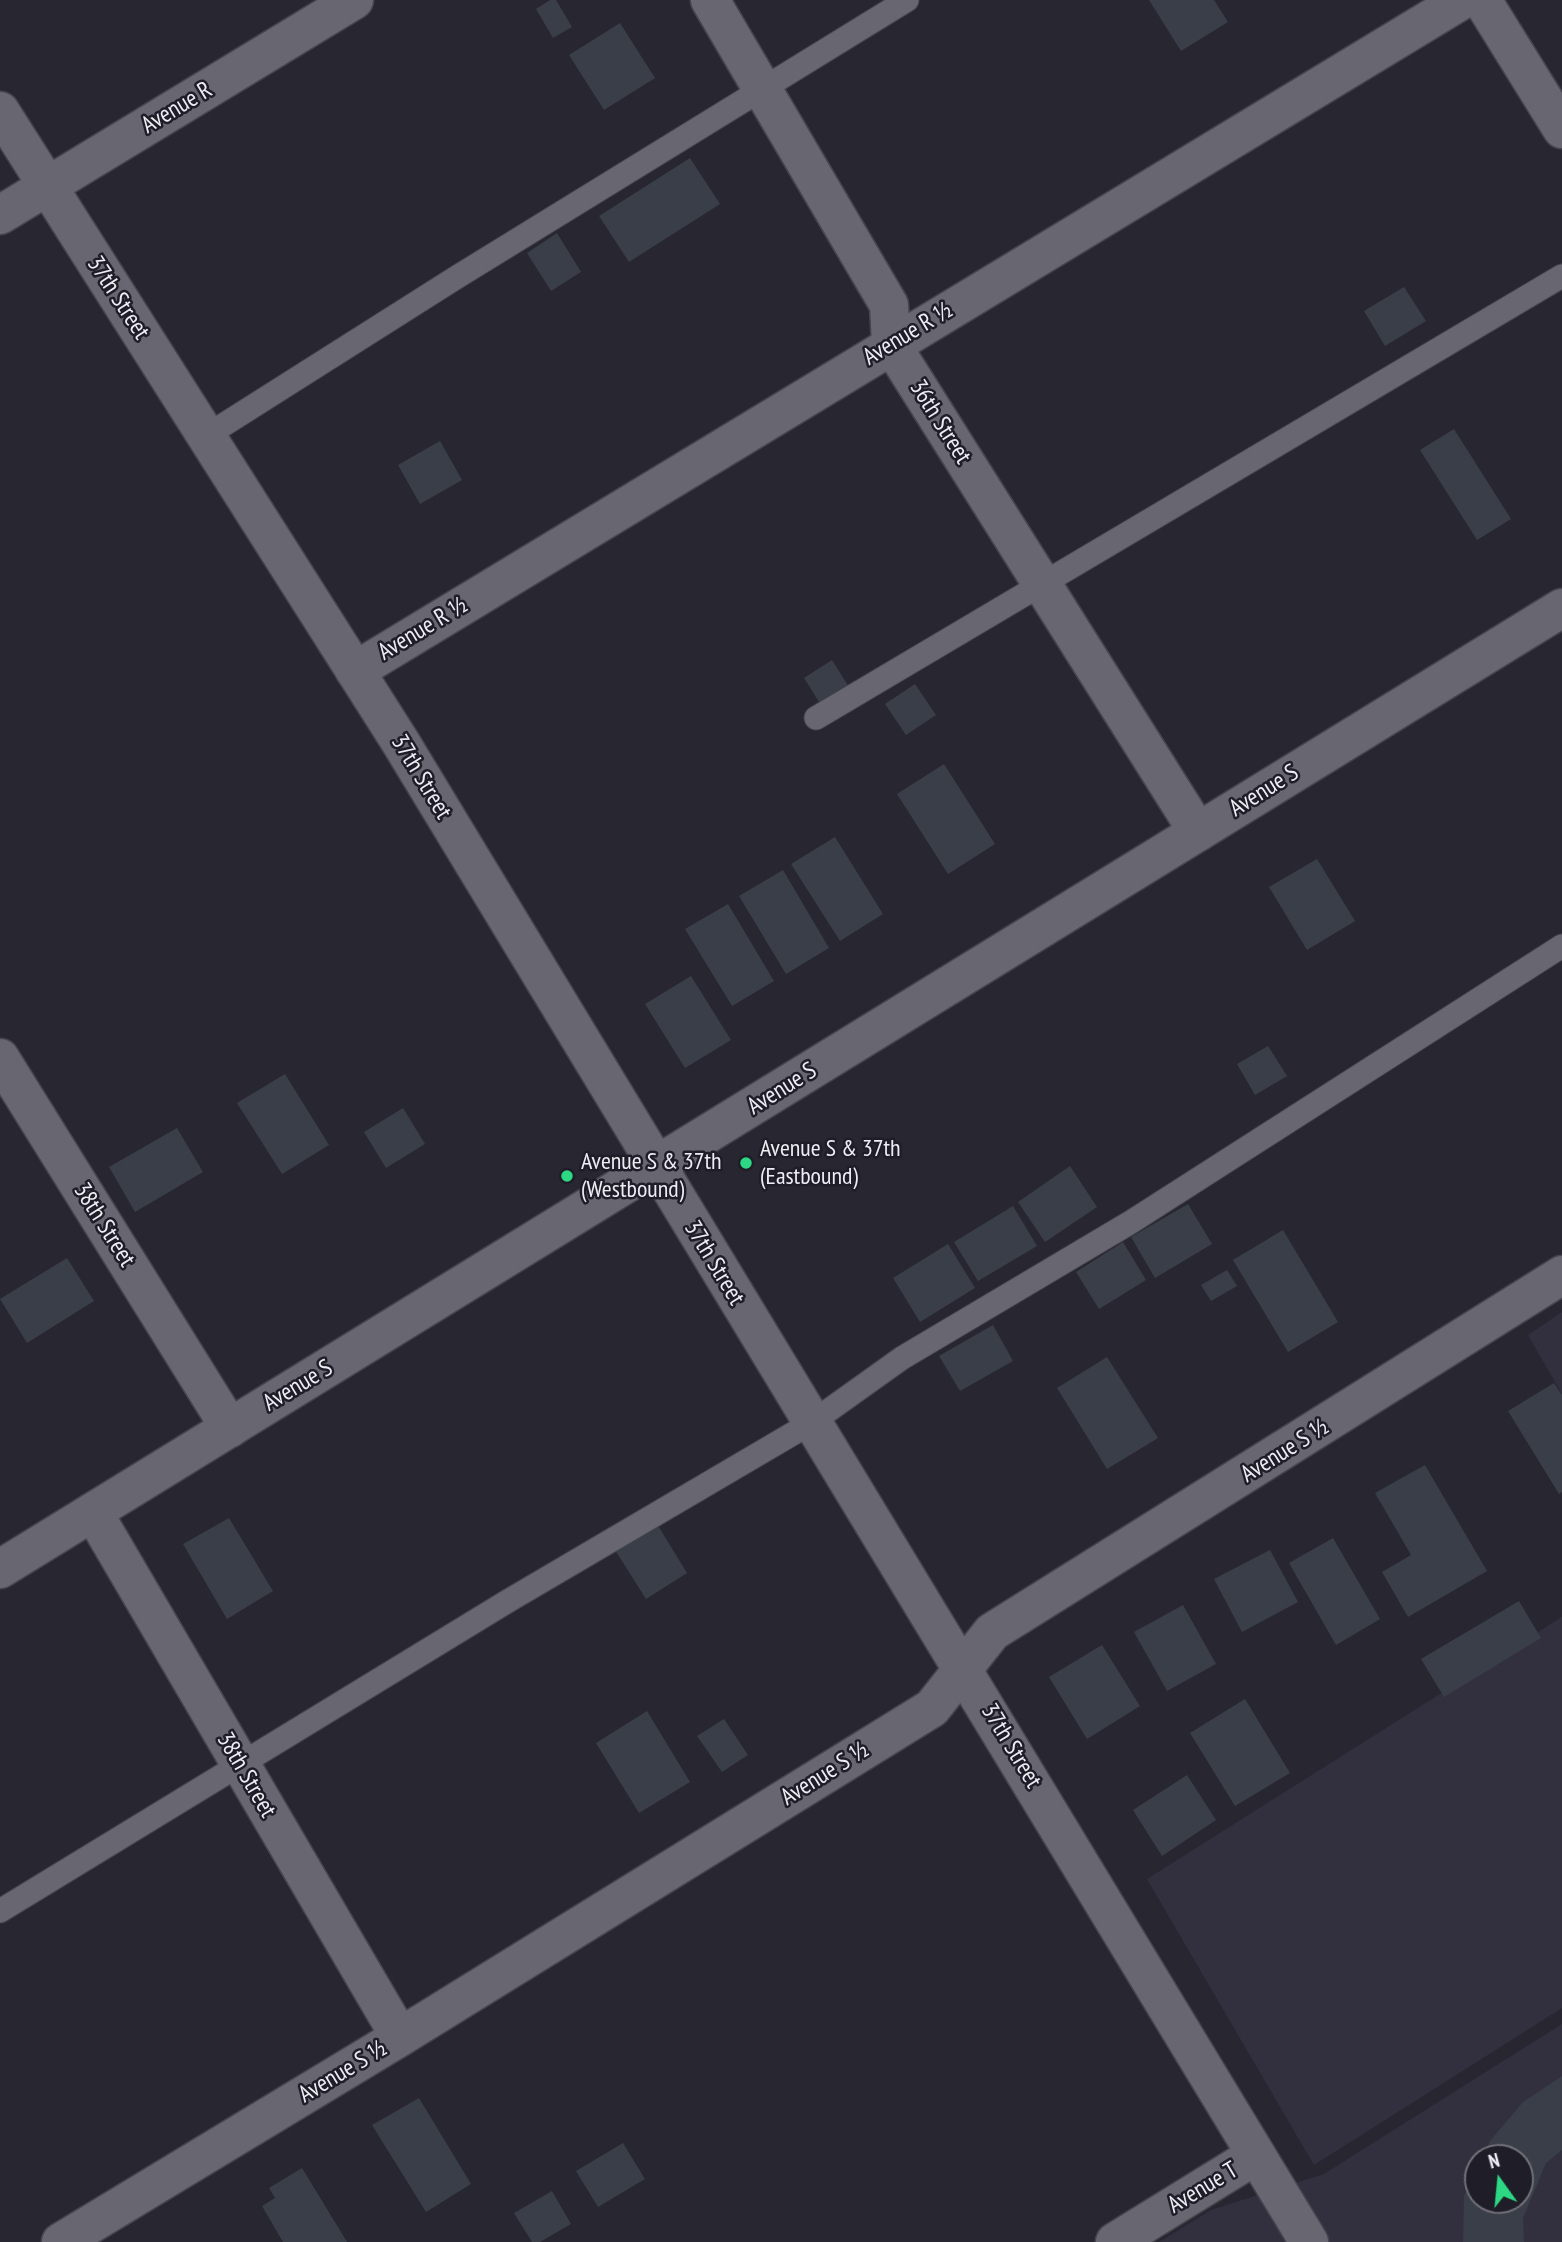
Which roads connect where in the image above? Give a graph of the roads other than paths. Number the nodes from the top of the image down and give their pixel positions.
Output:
1 (354, 0) edge
2 (710, 0) edge
3 (907, 0) edge
4 (1462, 0) edge
5 (1482, 0) edge
6 (763, 88) junction
7 (0, 111) edge
8 (1562, 130) edge
9 (47, 187) junction
10 (0, 215) edge
11 (1562, 276) edge
12 (891, 344) junction
13 (206, 436) junction
14 (1040, 584) junction
15 (1562, 608) edge
16 (355, 671) junction
17 (816, 718) dead end
18 (1198, 832) junction
19 (1562, 946) edge
20 (0, 1058) edge
21 (656, 1167) junction
22 (1562, 1275) edge
23 (811, 1423) junction
24 (230, 1428) junction
25 (93, 1512) junction
26 (0, 1569) edge
27 (964, 1669) junction
28 (240, 1765) junction
29 (0, 1911) edge
30 (400, 2038) junction
31 (1256, 2155) junction
32 (61, 2242) edge
33 (1115, 2242) edge
34 (1309, 2242) edge

1 - 9 street, Avenue R
2 - 6 street, 36th Street
3 - 6 lane
4 - 12 street, Avenue R ½
5 - 8 street
6 - 12 street, 36th Street
6 - 13 lane
7 - 9 street, 37th Street
9 - 10 street, Avenue R
9 - 13 street, 37th Street
11 - 14 lane
12 - 14 street, 36th Street
12 - 16 street, Avenue R ½
13 - 16 street, 37th Street
14 - 17 lane
14 - 18 street, 36th Street
15 - 18 street, Avenue S
16 - 21 street, 37th Street
18 - 21 street, Avenue S
19 - 23 lane
20 - 24 street, 38th Street
21 - 23 street, 37th Street
21 - 24 street, Avenue S
22 - 27 street, Avenue S ½
23 - 27 street, 37th Street
23 - 28 lane
24 - 25 street, Avenue S
25 - 26 street, Avenue S
25 - 28 street, 38th Street
27 - 30 street, Avenue S ½
27 - 31 street, 37th Street
28 - 29 lane
28 - 30 street, 38th Street
30 - 32 street, Avenue S ½
31 - 33 street, Avenue T
31 - 34 street, 37th Street

